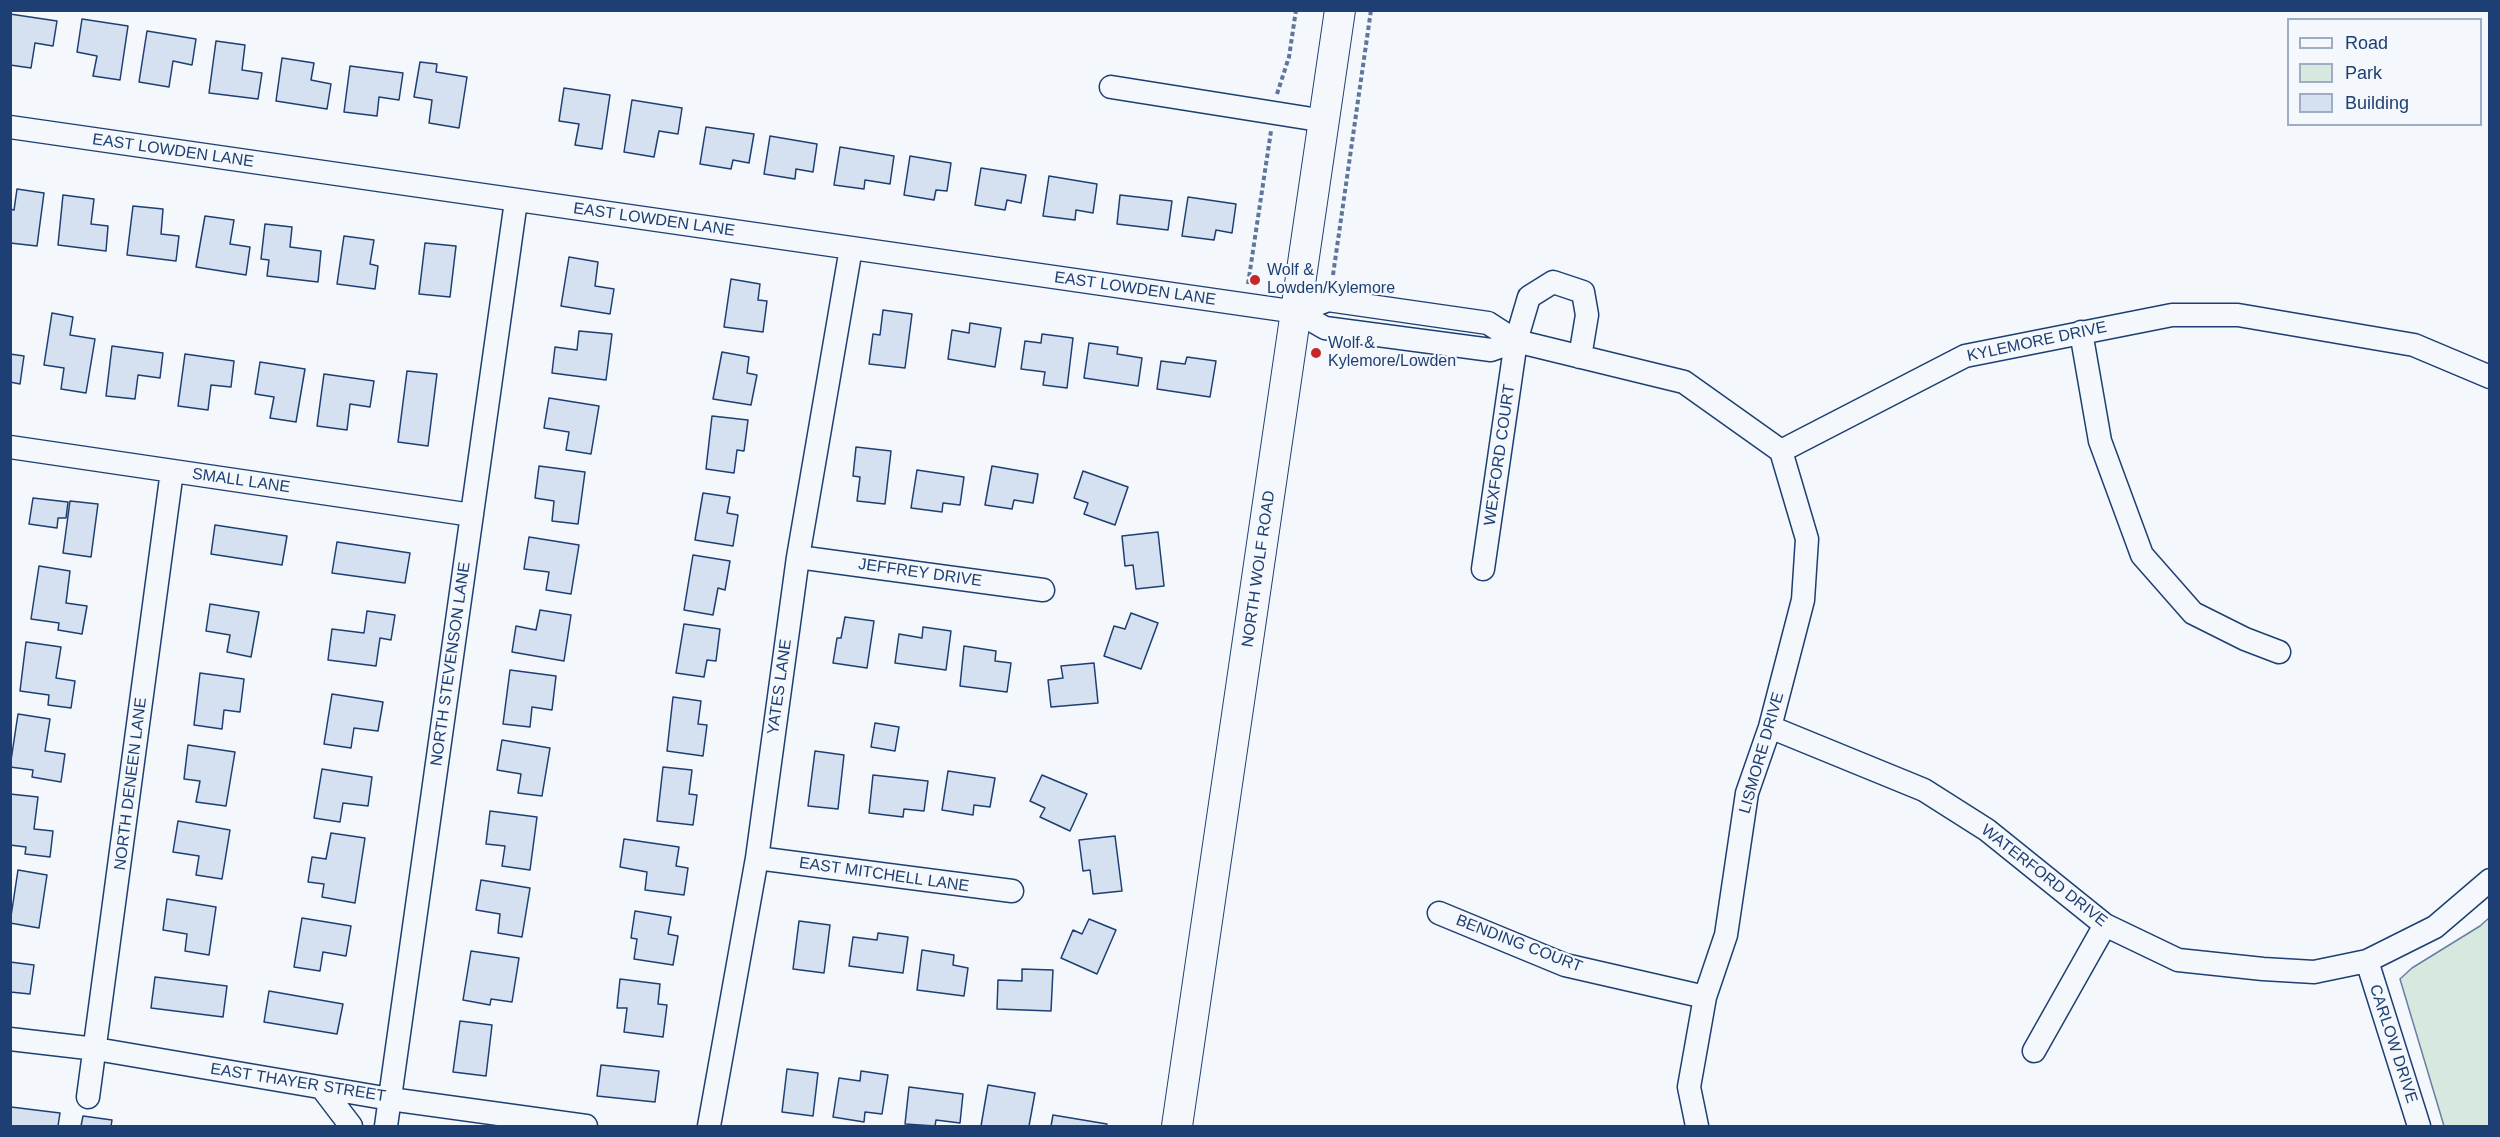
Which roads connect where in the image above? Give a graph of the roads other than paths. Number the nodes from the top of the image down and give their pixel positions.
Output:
1 (1340, 10) edge
2 (1111, 87) dead end
3 (1325, 121) junction
4 (10, 127) edge
5 (516, 201) junction
6 (851, 248) junction
7 (1297, 312) junction
8 (2081, 332) junction
9 (1516, 341) junction
10 (1580, 357) junction
11 (2490, 376) edge
12 (10, 447) edge
13 (1781, 451) junction
14 (172, 471) junction
15 (472, 515) junction
16 (798, 557) junction
17 (1483, 569) dead end
18 (1043, 590) dead end
19 (2279, 652) dead end
20 (1770, 727) junction
21 (757, 858) junction
22 (2490, 880) edge
23 (1012, 891) dead end
24 (1439, 913) dead end
25 (2105, 925) junction
26 (2367, 961) junction
27 (1705, 997) junction
28 (10, 1039) edge
29 (96, 1050) junction
30 (2034, 1051) dead end
31 (322, 1088) junction
32 (88, 1097) dead end
33 (390, 1099) junction
34 (351, 1126) edge
35 (386, 1126) edge
36 (586, 1126) edge
37 (709, 1126) edge
38 (1177, 1126) edge
39 (1697, 1126) edge
40 (2419, 1126) edge

1 - 3 main road, NORTH WOLF ROAD
2 - 3 street
3 - 7 main road, NORTH WOLF ROAD
4 - 5 street, EAST LOWDEN LANE
5 - 6 street, EAST LOWDEN LANE
5 - 15 street, NORTH STEVENSON LANE
6 - 7 street, EAST LOWDEN LANE
6 - 16 street, YATES LANE
7 - 9 street
7 - 38 main road, NORTH WOLF ROAD
8 - 11 street, KYLEMORE DRIVE
8 - 13 street, KYLEMORE DRIVE
8 - 19 street
9 - 10 street
9 - 10 street, WEXFORD COURT
9 - 17 street, WEXFORD COURT
10 - 13 street
12 - 14 street, SMALL LANE
13 - 20 street, LISMORE DRIVE
14 - 15 street, SMALL LANE
14 - 29 street, NORTH DENEEN LANE
15 - 33 street, NORTH STEVENSON LANE
16 - 18 street, JEFFREY DRIVE
16 - 21 street, YATES LANE
20 - 25 street, WATERFORD DRIVE
20 - 27 street, LISMORE DRIVE
21 - 23 street, EAST MITCHELL LANE
21 - 37 street, YATES LANE
22 - 26 street
24 - 27 street, BENDING COURT
25 - 26 street, WATERFORD DRIVE
25 - 30 street
26 - 40 street, CARLOW DRIVE
27 - 39 street, LISMORE DRIVE
28 - 29 street, EAST THAYER STREET
29 - 31 street, EAST THAYER STREET
29 - 32 street, NORTH DENEEN LANE
31 - 33 street, EAST THAYER STREET
31 - 34 street
33 - 35 street, NORTH STEVENSON LANE
33 - 36 street, EAST THAYER STREET

